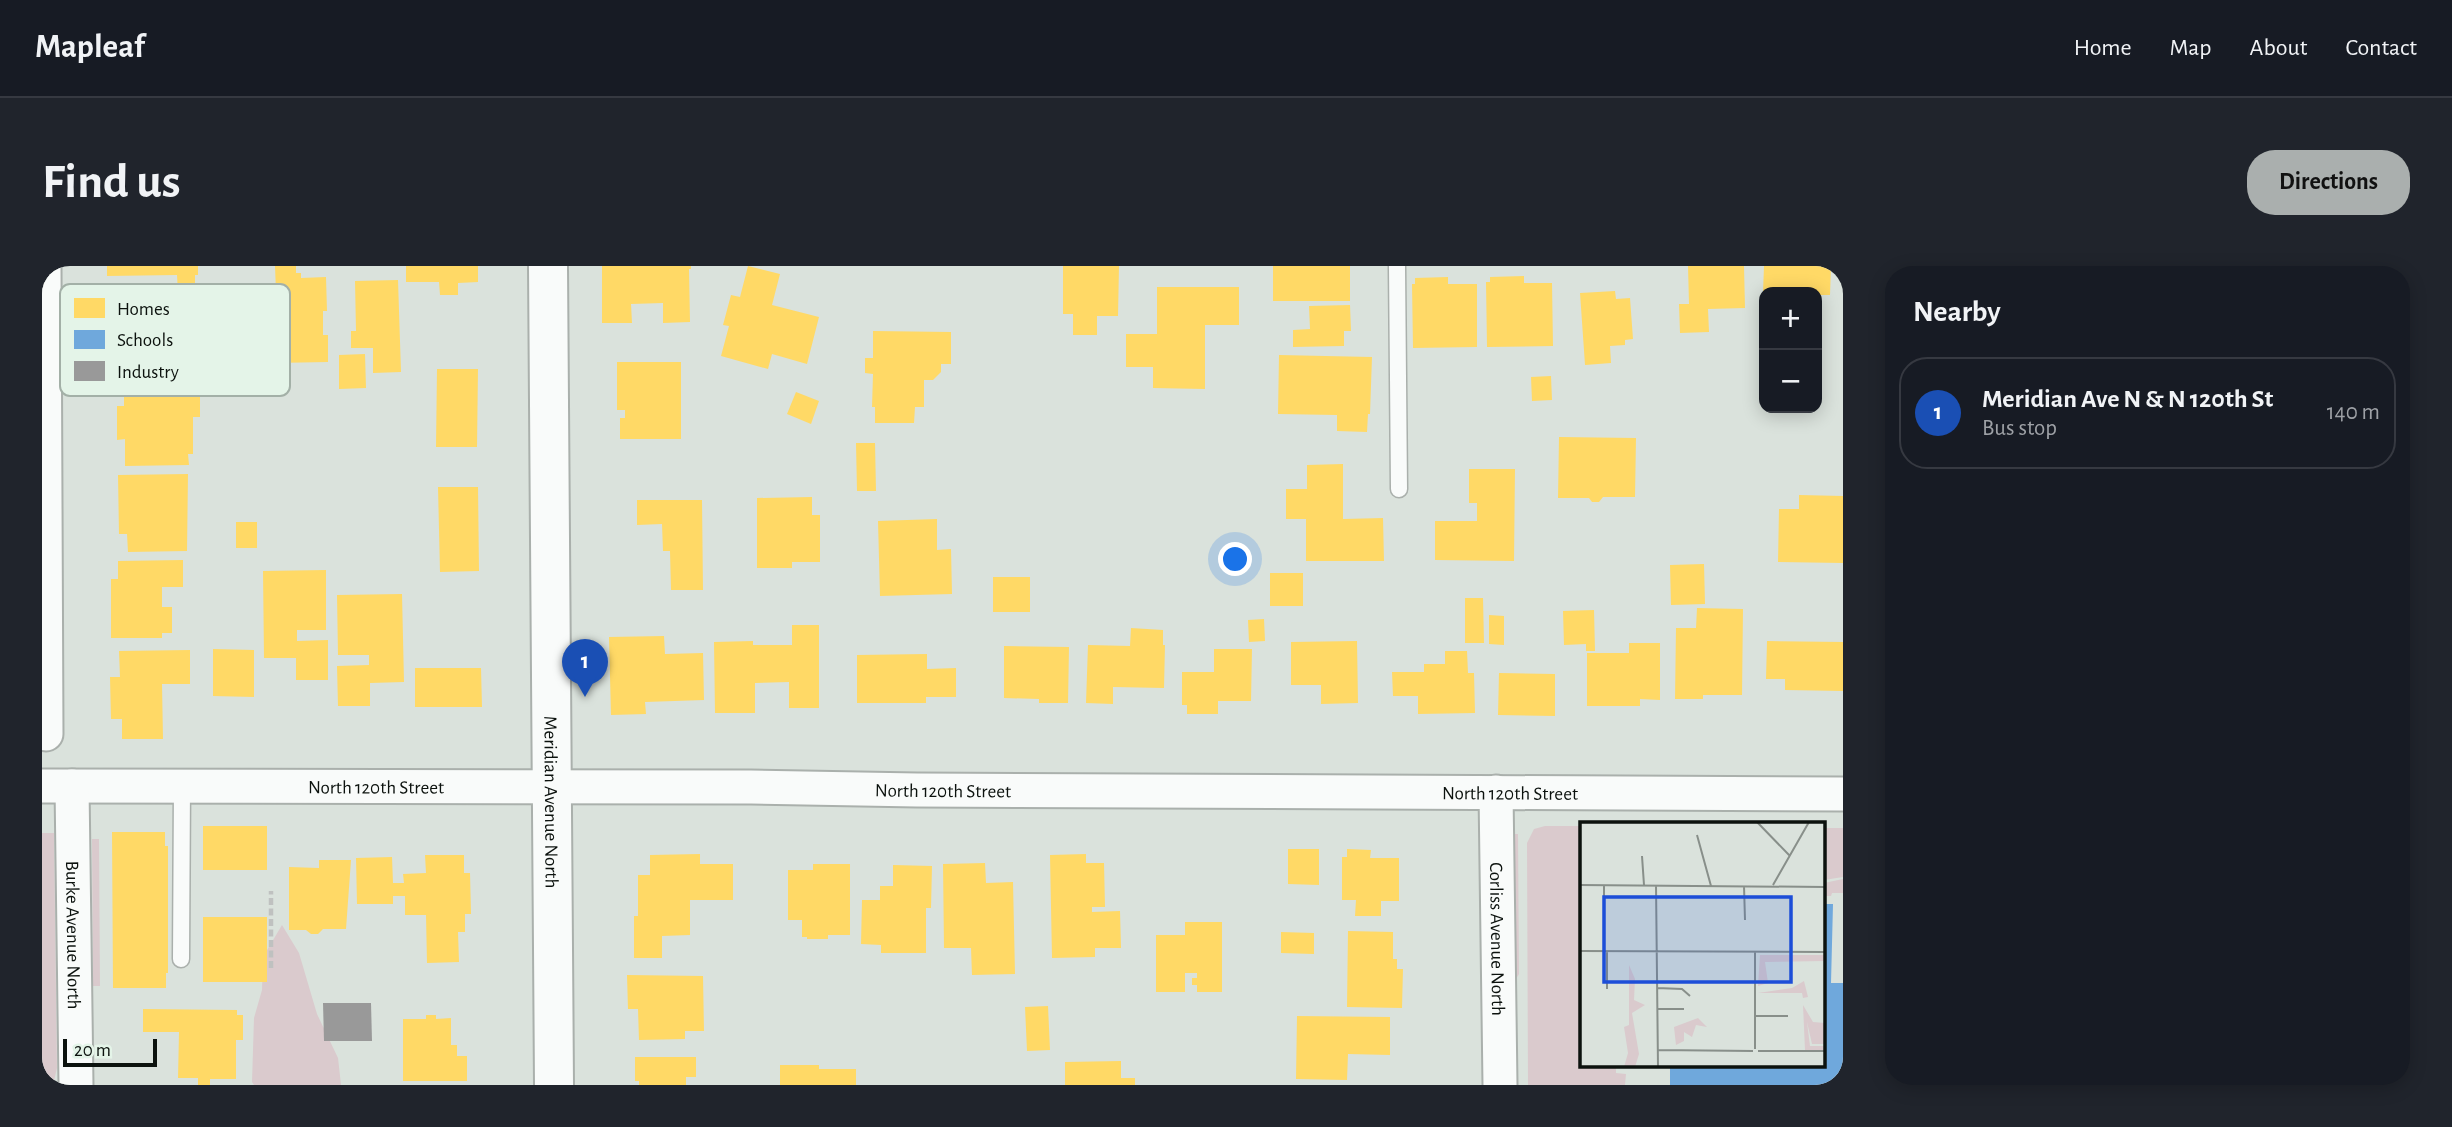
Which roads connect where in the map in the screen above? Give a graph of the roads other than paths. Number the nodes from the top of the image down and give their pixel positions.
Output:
1 (44, 266) edge
2 (548, 266) edge
3 (1396, 266) edge
4 (1399, 489) dead end
5 (47, 734) dead end
6 (182, 785) junction
7 (57, 786) edge
8 (551, 786) junction
9 (1496, 792) junction
10 (1843, 794) edge
11 (180, 960) dead end
12 (76, 1085) edge
13 (554, 1085) edge
14 (1500, 1085) edge

1 - 5 street
2 - 8 street, Meridian Avenue North
3 - 4 lane
6 - 7 street, North 120th Street
6 - 8 street, North 120th Street
6 - 11 lane
7 - 12 street, Burke Avenue North
8 - 9 street, North 120th Street
8 - 13 street, Meridian Avenue North
9 - 10 street, North 120th Street
9 - 14 street, Corliss Avenue North

